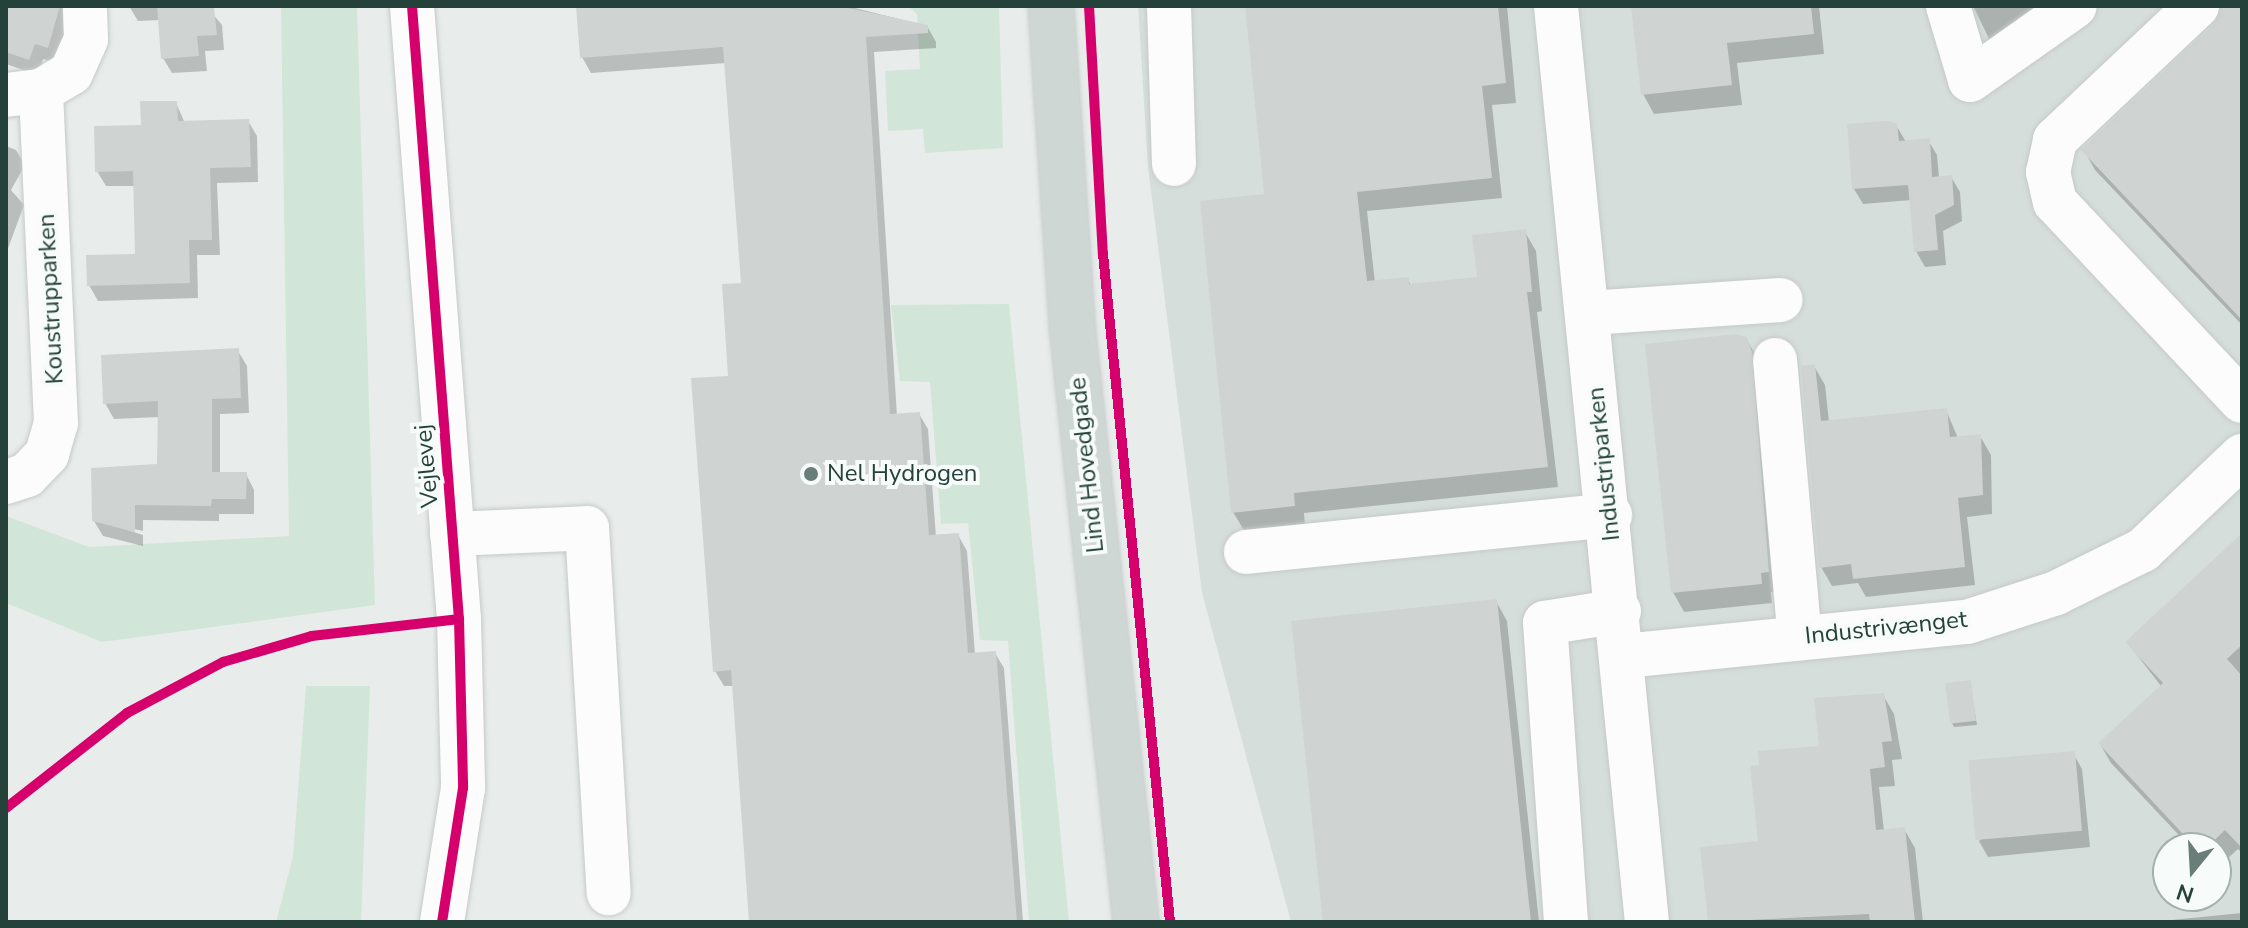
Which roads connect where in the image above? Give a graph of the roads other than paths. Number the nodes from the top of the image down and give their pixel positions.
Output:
1 (85, 6) edge
2 (412, 6) edge
3 (1051, 6) edge
4 (1169, 6) edge
5 (1556, 6) edge
6 (1948, 6) edge
7 (2075, 6) edge
8 (2197, 6) edge
9 (23, 93) edge
10 (1174, 164) dead end
11 (1781, 300) dead end
12 (1589, 313) junction
13 (1775, 360) dead end
14 (2242, 401) edge
15 (2242, 456) edge
16 (6, 482) edge
17 (1610, 515) junction
18 (452, 534) junction
19 (1246, 552) dead end
20 (1619, 611) junction
21 (1800, 638) junction
22 (1624, 656) junction
23 (609, 893) dead end
24 (442, 922) edge
25 (1136, 922) edge
26 (1566, 922) edge
27 (1647, 922) edge

1 - 9 street, Koustrupparken
2 - 18 street, Vejlevej
3 - 25 main road, Lind Hovedgade
4 - 10 street
5 - 12 street, Industriparken
6 - 7 street
8 - 14 street
9 - 16 street, Koustrupparken
11 - 12 street
12 - 17 street, Industriparken
13 - 21 street
15 - 21 street, Industrivænget
17 - 19 street
17 - 20 street, Industriparken
18 - 23 street
18 - 24 street, Vejlevej
20 - 22 street, Industriparken
20 - 26 street
21 - 22 street, Industrivænget
22 - 27 street, Industriparken

